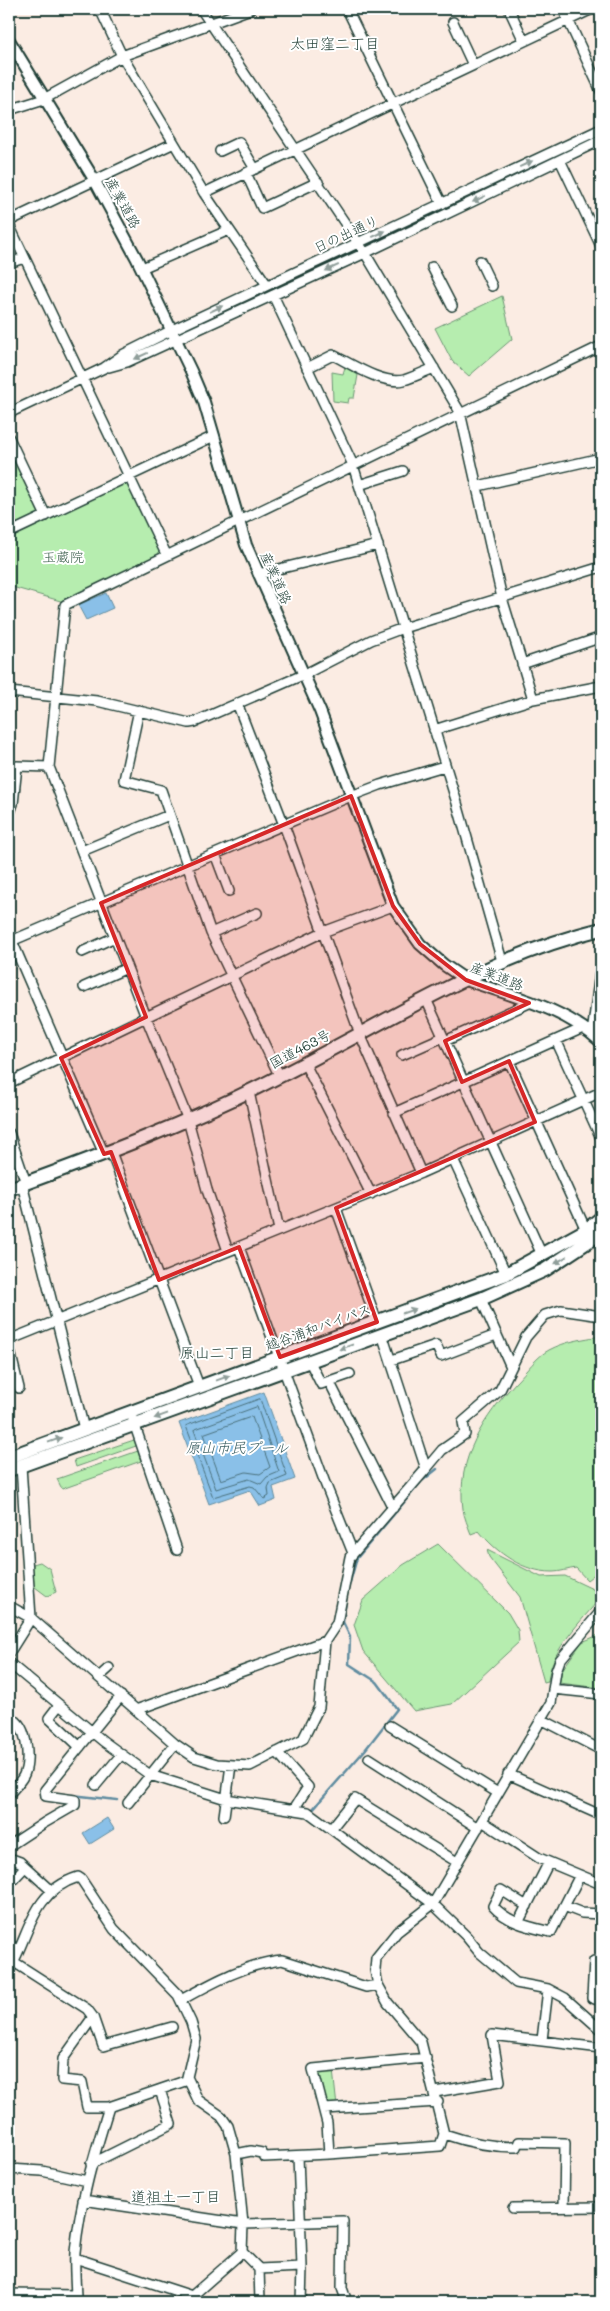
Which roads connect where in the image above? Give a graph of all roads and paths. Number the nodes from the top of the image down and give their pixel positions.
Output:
1 (100, 9) edge
2 (201, 9) edge
3 (250, 9) edge
4 (347, 9) edge
5 (509, 9) edge
6 (563, 9) edge
7 (592, 9) edge
8 (568, 20) junction
9 (453, 22) dead end
10 (211, 24) junction
11 (9, 40) edge
12 (524, 41) junction
13 (122, 56) junction
14 (473, 65) junction
15 (601, 92) edge
16 (44, 99) junction
17 (392, 104) junction
18 (9, 110) edge
19 (601, 129) edge
20 (601, 140) edge
21 (174, 143) junction
22 (296, 150) junction
23 (220, 151) dead end
24 (560, 160) junction
25 (255, 169) junction
26 (246, 173) junction
27 (95, 181) junction
28 (318, 182) junction
29 (204, 193) junction
30 (442, 204) junction
31 (9, 221) edge
32 (9, 225) edge
33 (229, 230) junction
34 (359, 243) junction
35 (601, 246) edge
36 (365, 253) junction
37 (24, 258) junction
38 (480, 261) dead end
39 (9, 263) edge
40 (432, 267) dead end
41 (142, 268) junction
42 (267, 285) junction
43 (492, 286) dead end
44 (273, 295) junction
45 (452, 306) dead end
46 (174, 335) junction
47 (601, 346) edge
48 (307, 368) junction
49 (434, 368) junction
50 (81, 379) junction
51 (9, 413) edge
52 (461, 413) junction
53 (214, 436) junction
54 (9, 438) edge
55 (601, 458) edge
56 (353, 465) junction
57 (403, 471) dead end
58 (129, 475) junction
59 (359, 485) junction
60 (478, 486) junction
61 (46, 516) junction
62 (238, 521) junction
63 (9, 533) edge
64 (378, 545) junction
65 (166, 554) junction
66 (601, 567) edge
67 (258, 574) junction
68 (502, 598) junction
69 (403, 628) junction
70 (601, 645) edge
71 (522, 664) junction
72 (304, 674) junction
73 (601, 686) edge
74 (9, 692) edge
75 (54, 695) junction
76 (533, 699) junction
77 (237, 703) junction
78 (139, 710) junction
79 (434, 730) junction
80 (444, 766) junction
81 (49, 767) junction
82 (351, 796) junction
83 (9, 815) edge
84 (169, 815) junction
85 (284, 825) junction
86 (82, 852) junction
87 (214, 854) junction
88 (186, 867) junction
89 (229, 891) dead end
90 (101, 903) junction
91 (393, 906) junction
92 (257, 913) dead end
93 (601, 929) edge
94 (323, 932) junction
95 (211, 933) junction
96 (115, 938) junction
97 (10, 939) edge
98 (82, 952) dead end
99 (502, 961) junction
100 (128, 968) junction
101 (600, 972) edge
102 (230, 975) junction
103 (466, 980) junction
104 (84, 986) dead end
105 (426, 999) junction
106 (529, 1003) junction
107 (146, 1017) junction
108 (588, 1031) junction
109 (360, 1034) junction
110 (444, 1039) junction
111 (556, 1040) junction
112 (601, 1042) edge
113 (402, 1055) dead end
114 (61, 1058) junction
115 (509, 1061) junction
116 (305, 1064) junction
117 (280, 1077) junction
118 (462, 1082) junction
119 (9, 1083) edge
120 (249, 1092) junction
121 (601, 1092) edge
122 (584, 1100) junction
123 (394, 1113) junction
124 (188, 1120) junction
125 (535, 1122) junction
126 (9, 1133) edge
127 (601, 1138) edge
128 (490, 1142) junction
129 (108, 1153) junction
130 (453, 1159) junction
131 (421, 1174) junction
132 (24, 1184) junction
133 (9, 1189) edge
134 (371, 1194) junction
135 (336, 1208) junction
136 (601, 1218) edge
137 (279, 1230) junction
138 (586, 1230) junction
139 (601, 1233) edge
140 (239, 1247) junction
141 (228, 1251) junction
142 (542, 1255) junction
143 (506, 1274) junction
144 (159, 1280) junction
145 (481, 1299) junction
146 (601, 1316) edge
147 (57, 1320) junction
148 (377, 1322) junction
149 (382, 1334) junction
150 (496, 1335) junction
151 (9, 1340) edge
152 (9, 1347) edge
153 (280, 1357) junction
154 (310, 1360) junction
155 (392, 1360) junction
156 (511, 1367) junction
157 (284, 1370) junction
158 (350, 1374) dead end
159 (329, 1381) junction
160 (199, 1386) junction
161 (19, 1388) dead end
162 (130, 1412) junction
163 (135, 1425) junction
164 (84, 1429) junction
165 (9, 1457) edge
166 (15, 1468) edge
167 (426, 1469) junction
168 (393, 1508) junction
169 (177, 1550) dead end
170 (353, 1553) junction
171 (9, 1606) edge
172 (601, 1611) edge
173 (32, 1618) junction
174 (325, 1641) junction
175 (9, 1653) edge
176 (9, 1663) edge
177 (110, 1668) dead end
178 (99, 1677) junction
179 (553, 1689) junction
180 (601, 1694) edge
181 (121, 1696) junction
182 (60, 1705) junction
183 (136, 1710) junction
184 (9, 1718) edge
185 (541, 1719) junction
186 (390, 1726) dead end
187 (93, 1732) junction
188 (174, 1744) junction
189 (80, 1747) junction
190 (601, 1750) edge
191 (277, 1752) junction
192 (122, 1755) junction
193 (369, 1758) dead end
194 (231, 1765) junction
195 (508, 1774) junction
196 (150, 1775) junction
197 (96, 1785) dead end
198 (9, 1792) edge
199 (498, 1794) junction
200 (226, 1799) junction
201 (128, 1803) dead end
202 (601, 1807) edge
203 (294, 1809) junction
204 (224, 1816) dead end
205 (480, 1824) junction
206 (331, 1829) junction
207 (9, 1846) edge
208 (9, 1858) edge
209 (457, 1862) junction
210 (548, 1862) junction
211 (25, 1867) junction
212 (580, 1875) junction
213 (9, 1884) edge
214 (601, 1884) edge
215 (52, 1891) junction
216 (433, 1904) junction
217 (527, 1906) junction
218 (564, 1906) junction
219 (601, 1914) edge
220 (518, 1923) junction
221 (9, 1944) edge
222 (18, 1951) junction
223 (14, 1962) junction
224 (601, 1962) edge
225 (9, 1970) edge
226 (378, 1985) junction
227 (548, 1989) junction
228 (179, 1998) junction
229 (601, 2001) edge
230 (92, 2017) junction
231 (172, 2027) dead end
232 (601, 2030) edge
233 (542, 2040) junction
234 (601, 2048) edge
235 (426, 2058) junction
236 (188, 2080) junction
237 (160, 2090) junction
238 (435, 2092) junction
239 (438, 2102) junction
240 (109, 2107) junction
241 (324, 2110) junction
242 (444, 2134) junction
243 (236, 2154) junction
244 (329, 2154) junction
245 (298, 2156) junction
246 (91, 2164) junction
247 (9, 2168) edge
248 (87, 2182) junction
249 (83, 2200) junction
250 (564, 2207) junction
251 (601, 2207) edge
252 (513, 2208) dead end
253 (300, 2223) junction
254 (243, 2224) junction
255 (242, 2252) junction
256 (75, 2258) junction
257 (302, 2267) junction
258 (259, 2270) junction
259 (9, 2294) edge
260 (76, 2298) edge
261 (192, 2299) edge
262 (260, 2302) edge
263 (300, 2302) edge
264 (347, 2302) edge

1 - 13 street
2 - 10 street
3 - 10 street
4 - 17 street
5 - 12 street
6 - 8 street
7 - 8 street
8 - 12 street
8 - 15 street
9 - 14 street
10 - 13 street
10 - 22 street
11 - 16 main road, 産業道路
12 - 14 street
13 - 16 street
13 - 21 street
14 - 17 street
16 - 18 street
16 - 27 main road, 産業道路
17 - 22 street
17 - 30 street
30 -> 19 street, 日の出通り
20 - 24 street, 日の出通り
21 - 27 street
21 - 29 street
22 - 25 street
22 - 28 street
23 - 25 street
24 - 35 street
24 -> 36 street, 日の出通り
25 - 26 street
26 - 28 street
26 - 29 street
27 - 31 street
27 - 41 main road, 産業道路
28 - 34 street
29 - 33 street
34 -> 30 street, 日の出通り
32 - 37 street
33 - 41 street
33 - 42 street
34 - 36 street
34 - 42 street, 日の出通り
36 -> 44 street, 日の出通り
36 - 49 street
37 - 39 street
37 - 50 street
38 - 43 street
40 - 45 street
41 - 46 main road, 産業道路
46 -> 42 street, 日の出通り
44 - 46 street, 日の出通り
44 - 48 street
46 - 50 street, 日の出通り
46 - 53 main road, 産業道路
47 - 52 street
48 - 49 street
48 - 56 street
49 - 52 street
50 - 51 street, 日の出通り
50 - 58 street
52 - 56 street
52 - 60 street
53 - 58 street
53 - 62 main road, 産業道路
54 - 61 street
55 - 60 street
56 - 59 street
56 - 62 street
57 - 59 street
58 - 61 street
58 - 65 street
59 - 64 street
60 - 68 street
61 - 63 street
62 - 65 street
62 - 67 main road, 産業道路
64 - 67 street
64 - 69 street
65 - 75 street
66 - 68 street
67 - 72 main road, 産業道路
68 - 69 street
68 - 71 street
69 - 72 street
69 - 79 street
70 - 71 street
71 - 76 street
72 - 77 street
72 - 82 main road, 産業道路
73 - 76 street
74 - 75 street
75 - 78 street
75 - 81 street
76 - 79 street
77 - 78 street
77 - 85 street
78 - 84 street
79 - 80 street
80 - 82 street
80 - 99 street
81 - 83 street
81 - 86 street
82 - 85 street
82 - 91 main road, 産業道路
84 - 86 street
84 - 88 street
85 - 87 street
85 - 94 street
86 - 90 street
87 - 88 street
87 - 89 street
88 - 90 street
88 - 95 street
90 - 96 street
90 - 97 street
91 - 94 street
91 - 103 main road, 産業道路
92 - 95 street
93 - 99 highway, 国道463号
94 - 102 street
94 - 109 street
95 - 102 street
96 - 98 street
96 - 100 street
97 - 114 street
99 - 103 highway, 国道463号
100 - 104 street
100 - 107 street
101 - 108 street
102 - 107 street
102 - 117 street
103 - 105 highway, 国道463号
103 - 106 main road, 産業道路
105 - 109 highway, 国道463号
105 - 110 street
106 - 108 main road, 産業道路
106 - 110 street
107 - 114 street
107 - 124 street
108 - 111 street
108 - 112 main road, 産業道路
109 - 116 highway, 国道463号
109 - 123 street
110 - 113 street
110 - 118 street
111 - 115 street
111 - 122 street
114 - 119 street
114 - 129 street
115 - 118 street
115 - 125 street
116 - 117 highway, 国道463号
116 - 134 street
117 - 120 highway, 国道463号
118 - 123 street
118 - 128 street
120 - 124 highway, 国道463号
120 - 137 street
121 - 122 street
122 - 125 street
122 - 127 street
123 - 131 street
124 - 129 highway, 国道463号
124 - 141 street
125 - 128 street
125 - 138 street
126 - 132 street
128 - 130 street
128 - 142 street
129 - 132 highway, 国道463号
129 - 144 street
130 - 131 street
130 - 143 street
131 - 134 street
132 - 133 highway, 国道463号
132 - 147 street
134 - 135 street
135 - 137 street
135 - 148 street
136 - 138 highway, 越谷浦和バイパス
137 - 140 street
138 - 142 highway, 越谷浦和バイパス
139 -> 145 highway, 越谷浦和バイパス
140 - 141 street
140 - 153 street
141 - 144 street
142 - 143 highway, 越谷浦和バイパス
148 -> 143 highway, 越谷浦和バイパス
144 - 147 street
144 - 160 street
145 - 149 highway, 越谷浦和バイパス
145 - 150 street
146 - 156 street
147 - 151 street
147 - 164 street
148 - 153 highway, 越谷浦和バイパス
149 -> 154 highway, 越谷浦和バイパス
149 - 155 street
150 - 155 street
150 - 156 street
152 - 161 street
153 - 157 street
160 -> 153 highway, 越谷浦和バイパス
154 - 157 highway, 越谷浦和バイパス
154 - 159 street
155 - 167 street
156 - 167 street
157 -> 163 highway, 越谷浦和バイパス
157 - 170 street
158 - 159 street
159 - 168 street
160 - 162 highway, 越谷浦和バイパス
162 - 163 street
162 - 164 highway, 越谷浦和バイパス
163 - 166 highway, 越谷浦和バイパス
163 - 169 street
165 -> 164 highway, 越谷浦和バイパス
166 - 173 street
167 - 168 street
168 - 170 street
170 - 174 street
171 - 173 street
172 - 179 street
173 - 175 street
173 - 178 street
174 - 183 street
174 - 191 street
176 - 182 street
177 - 178 street
178 - 181 street
179 - 180 street
179 - 185 street
181 - 183 street
181 - 187 street
182 - 187 street
182 - 189 street
183 - 188 street
184 - 198 street
185 - 190 street
185 - 195 street
186 - 199 street
187 - 189 street
187 - 192 street
188 - 194 street
188 - 196 street
189 - 207 street
191 - 194 street
191 - 203 street
192 - 196 street
192 - 197 street
193 - 205 street
194 - 200 street
195 - 199 street
195 - 202 street
196 - 200 street
196 - 201 street
199 - 205 street
200 - 203 street
200 - 204 street
203 - 206 street
205 - 209 street
205 - 210 street
206 - 209 street
206 - 216 street
208 - 211 street
209 - 216 street
210 - 212 street
210 - 217 street
211 - 213 street
211 - 215 street
212 - 214 street
212 - 218 street
215 - 222 street
215 - 228 street
216 - 226 street
216 - 227 street
217 - 220 street
217 - 220 street
218 - 219 street
218 - 220 street
221 - 222 street
222 - 223 street
223 - 225 street
223 - 230 street
224 - 229 street
226 - 228 street
226 - 235 street
227 - 232 street
227 - 233 street
228 - 236 street
230 - 231 street
230 - 240 street
233 - 234 street
233 - 238 street
235 - 238 street
235 - 241 street
236 - 237 street
236 - 243 street
237 - 240 street
237 - 246 street
238 - 239 street
239 - 241 street
239 - 242 street
240 - 246 street
241 - 244 street
242 - 244 street
242 - 250 street
243 - 245 street
243 - 254 street
244 - 245 street
245 - 253 street
246 - 248 street
247 - 248 street
248 - 249 street
249 - 254 street
249 - 256 street
250 - 251 street
250 - 252 street
253 - 254 street
253 - 257 street
253 - 264 street
254 - 255 street
255 - 258 street
255 - 261 street
256 - 260 street
256 - 261 street
257 - 258 street
257 - 263 street
258 - 262 street
259 - 260 street

